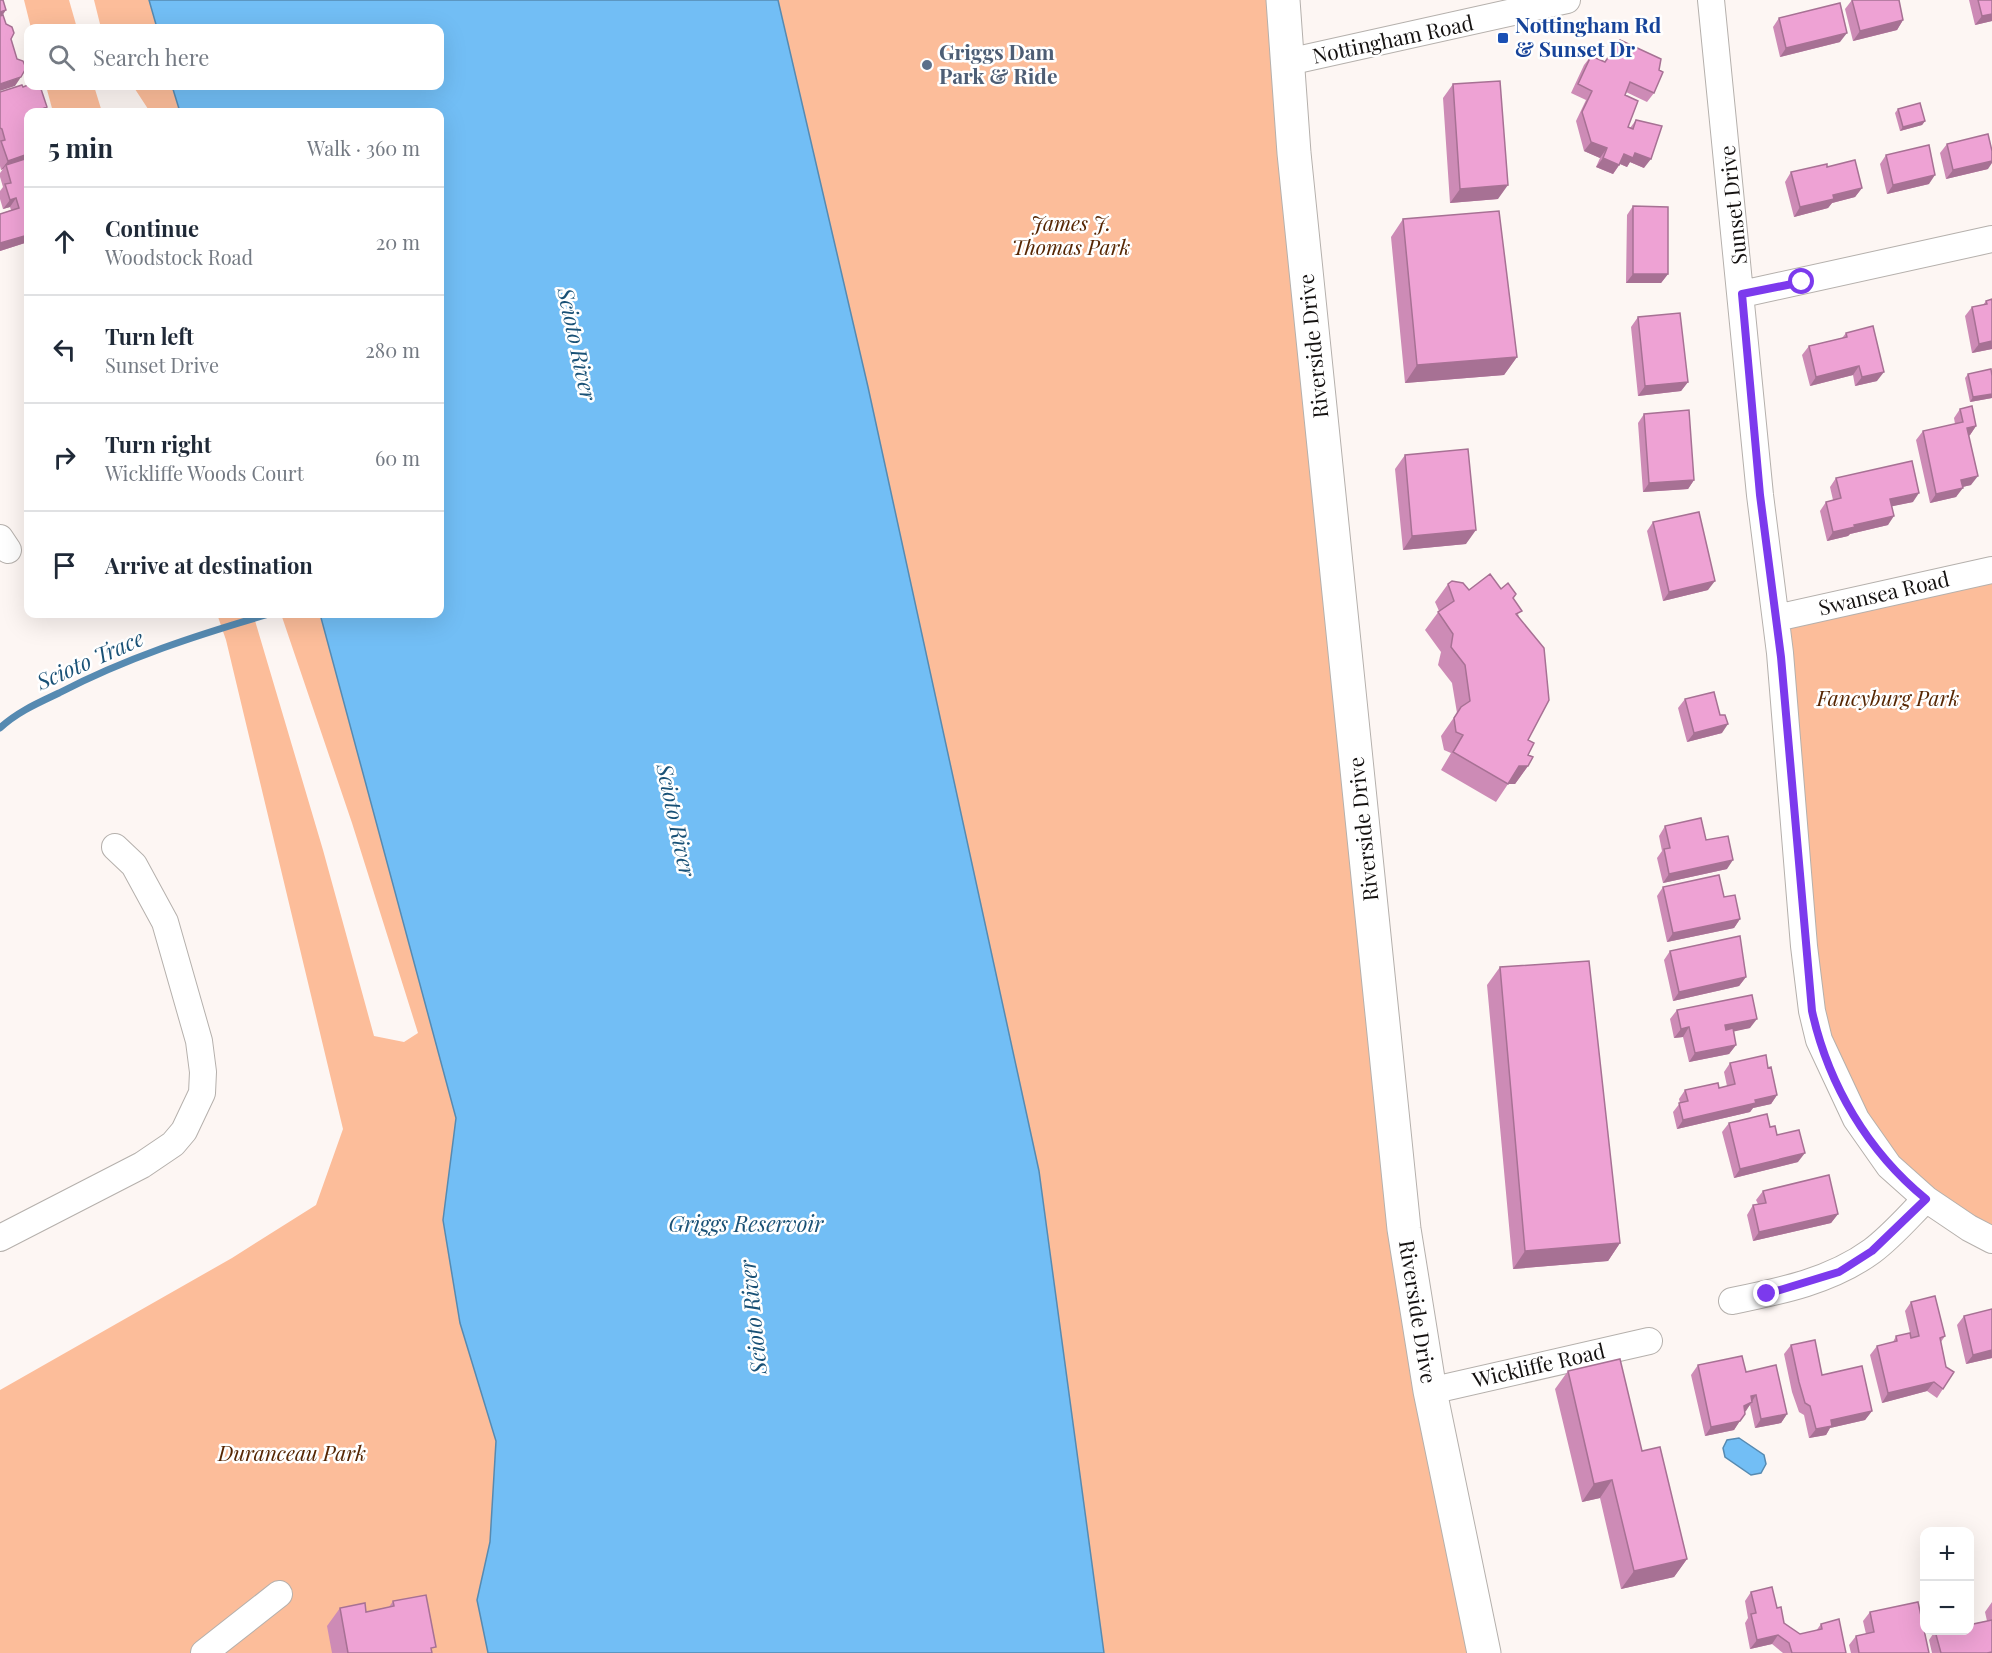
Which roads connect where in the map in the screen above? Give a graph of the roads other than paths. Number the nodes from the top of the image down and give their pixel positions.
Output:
1 (1282, 0) edge
2 (1567, 0) edge
3 (1712, 0) edge
4 (1288, 62) junction
5 (1992, 239) edge
6 (1742, 294) junction
7 (1992, 570) edge
8 (1776, 618) junction
9 (115, 847) dead end
10 (1926, 1199) junction
11 (0, 1238) edge
12 (1992, 1240) edge
13 (1732, 1301) dead end
14 (1649, 1341) dead end
15 (1430, 1392) junction
16 (279, 1594) dead end
17 (204, 1653) edge
18 (1484, 1653) edge

1 - 4 main road, Riverside Drive
2 - 4 street, Nottingham Road
3 - 6 street, Sunset Drive
4 - 15 main road, Riverside Drive
5 - 6 street
6 - 8 street, Sunset Drive
7 - 8 street, Swansea Road
8 - 10 street, Sunset Drive
9 - 11 street
10 - 12 street
10 - 13 street
14 - 15 street, Wickliffe Road
15 - 18 main road, Riverside Drive
16 - 17 street

